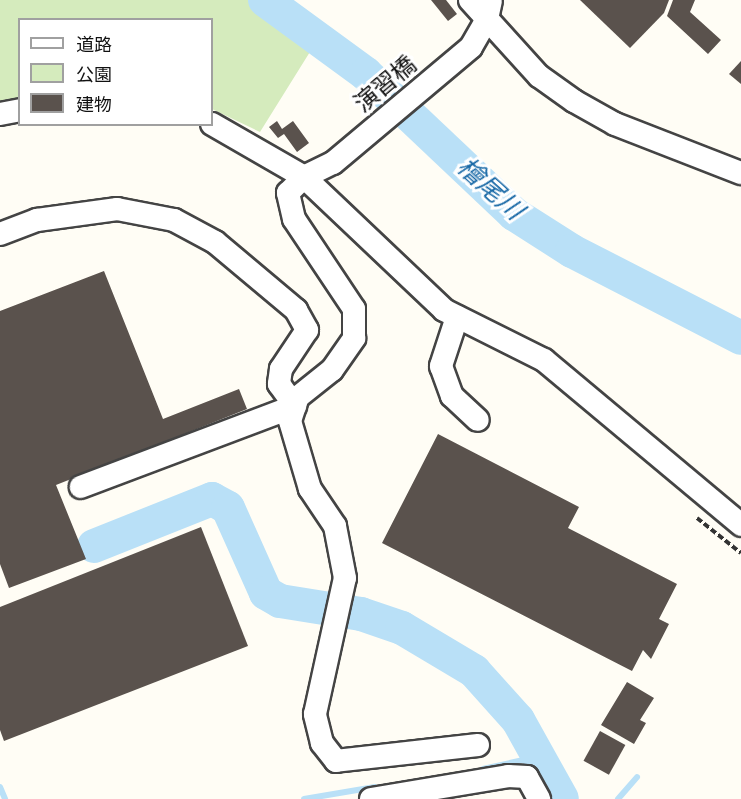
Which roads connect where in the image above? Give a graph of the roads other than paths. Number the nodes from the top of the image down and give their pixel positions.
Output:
1 (470, 0) edge
2 (489, 10) edge
3 (213, 125) edge
4 (741, 173) edge
5 (304, 177) junction
6 (0, 234) edge
7 (457, 317) junction
8 (295, 406) junction
9 (478, 420) dead end
10 (81, 487) dead end
11 (741, 525) edge
12 (478, 745) dead end
13 (371, 799) edge
14 (539, 799) edge

1 - 2 street
2 - 4 street
2 - 5 street, 演習橋
3 - 5 street
5 - 7 street
5 - 8 street
6 - 8 street
7 - 9 street
7 - 11 street
8 - 10 street
8 - 12 street
13 - 14 street

